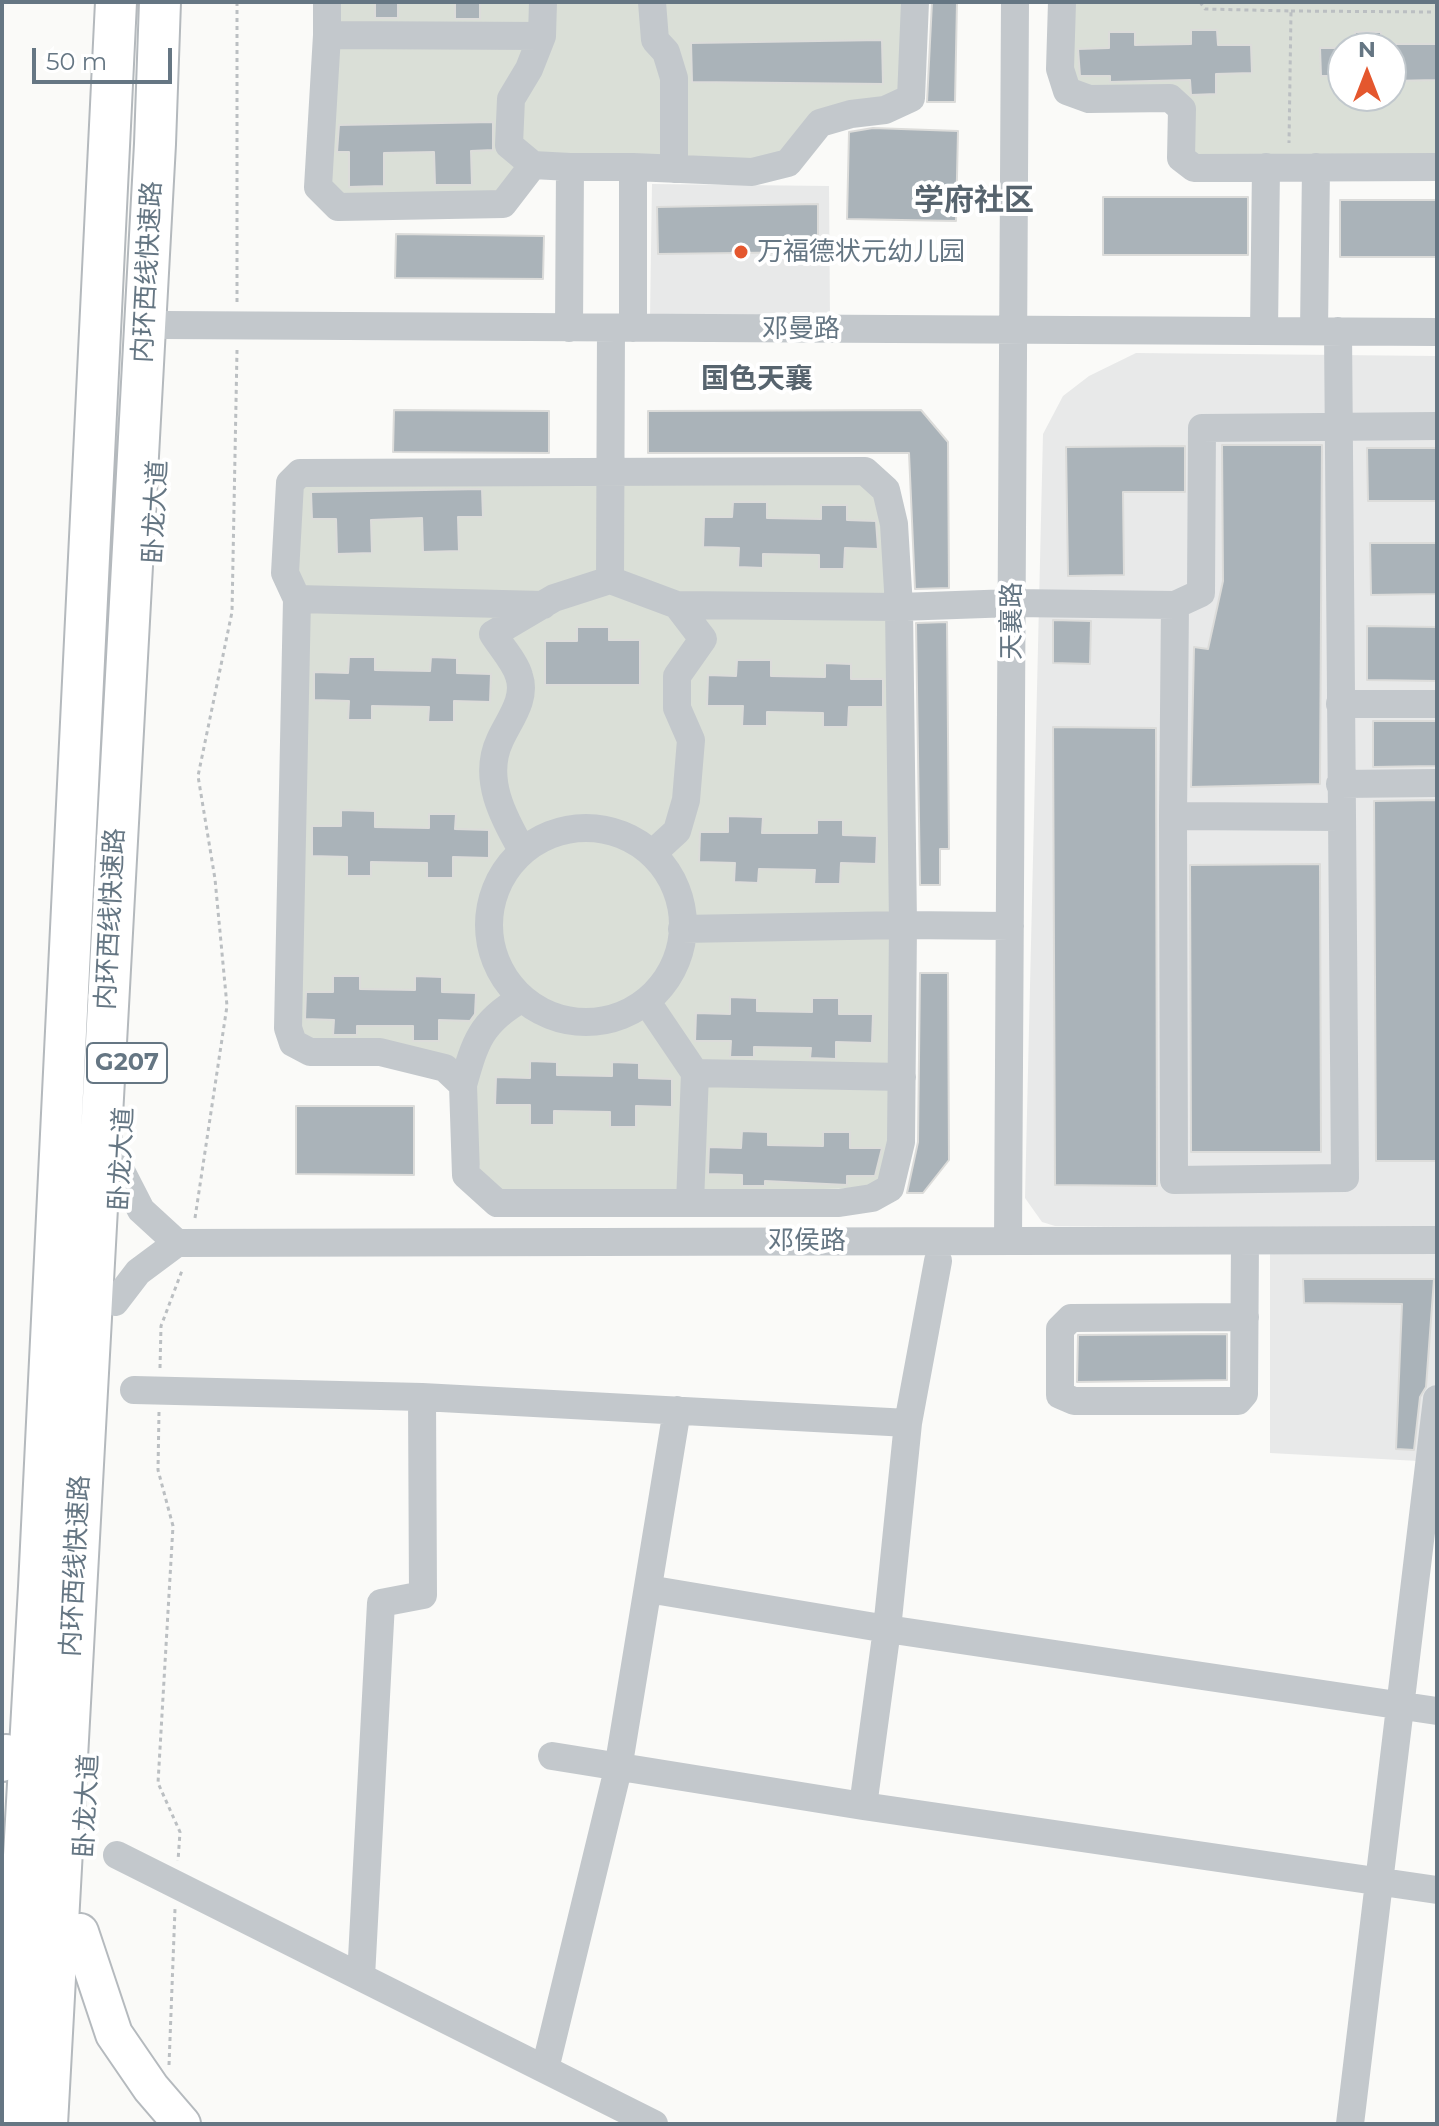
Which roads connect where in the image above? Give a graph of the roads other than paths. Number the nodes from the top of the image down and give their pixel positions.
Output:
1 (95, 2) edge
2 (105, 2) edge
3 (116, 2) edge
4 (160, 2) edge
5 (170, 2) edge
6 (179, 2) edge
7 (327, 2) edge
8 (543, 2) edge
9 (652, 2) edge
10 (915, 2) edge
11 (1015, 2) edge
12 (1062, 2) edge
13 (327, 35) junction
14 (542, 36) junction
15 (155, 144) junction
16 (107, 148) junction
17 (533, 165) junction
18 (570, 167) junction
19 (633, 167) junction
20 (1290, 167) junction
21 (1437, 167) edge
22 (674, 169) junction
23 (165, 325) junction
24 (569, 328) junction
25 (622, 328) junction
26 (1015, 330) junction
27 (1264, 331) junction
28 (1326, 331) junction
29 (1437, 332) edge
30 (1339, 425) junction
31 (1437, 426) edge
32 (611, 469) junction
33 (610, 580) junction
34 (297, 599) junction
35 (1013, 603) junction
36 (543, 605) junction
37 (677, 605) junction
38 (1175, 605) junction
39 (899, 607) junction
40 (1340, 704) junction
41 (1437, 704) edge
42 (1437, 783) edge
43 (1340, 784) junction
44 (1173, 816) junction
45 (1341, 817) junction
46 (522, 850) junction
47 (653, 853) junction
48 (903, 925) junction
49 (1010, 926) junction
50 (682, 929) junction
51 (521, 999) junction
52 (647, 1002) junction
53 (695, 1073) junction
54 (902, 1077) junction
55 (463, 1085) junction
56 (120, 1169) junction
57 (690, 1203) junction
58 (1437, 1240) edge
59 (1008, 1241) junction
60 (1245, 1241) junction
61 (184, 1243) junction
62 (938, 1261) dead end
63 (115, 1302) junction
64 (1245, 1317) junction
65 (147, 1390) road end
66 (422, 1397) junction
67 (1437, 1399) edge
68 (677, 1410) junction
69 (908, 1423) junction
70 (648, 1589) junction
71 (887, 1629) junction
72 (1400, 1706) junction
73 (1437, 1711) edge
74 (552, 1756) dead end
75 (4, 1758) edge
76 (618, 1769) junction
77 (863, 1806) junction
78 (2, 1824) edge
79 (117, 1855) dead end
80 (1379, 1882) junction
81 (1437, 1890) edge
82 (68, 1928) junction
83 (361, 1977) junction
84 (545, 2069) junction
85 (175, 2116) edge
86 (8, 2119) edge
87 (47, 2124) edge
88 (60, 2124) edge
89 (71, 2124) edge
90 (654, 2124) edge
91 (1350, 2124) edge

1 - 75 highway
2 - 16 highway
3 - 16 highway, 内环西线快速路
4 - 15 highway, 内环西线快速路
5 - 15 highway
6 - 23 highway, 卧龙大道 / G207
7 - 13 street
8 - 14 street
9 - 22 street
10 - 22 street
11 - 26 street, 天襄路
12 - 20 street
13 - 14 street
13 - 17 street
14 - 17 street
15 - 82 highway, 内环西线快速路
16 - 86 highway, 内环西线快速路
17 - 18 street
18 - 19 street
18 - 24 street
19 - 22 street
19 - 25 street
20 - 21 street
20 - 27 street
20 - 28 street
23 - 24 street, 邓曼路
23 - 56 highway, 卧龙大道 / G207
24 - 25 street, 邓曼路
25 - 26 street, 邓曼路
25 - 32 street
26 - 27 street, 邓曼路
26 - 35 street, 天襄路
27 - 28 street, 邓曼路
28 - 29 street, 邓曼路
28 - 30 street
30 - 31 street
30 - 38 street
30 - 40 street
32 - 33 street
32 - 34 street
32 - 39 street
33 - 36 street
33 - 37 street
34 - 36 street
34 - 55 street
35 - 38 street
35 - 39 street
35 - 49 street, 天襄路
36 - 46 street
37 - 39 street
37 - 47 street
38 - 44 street
39 - 48 street
40 - 41 street
40 - 43 street
42 - 43 street
43 - 45 street
44 - 45 street
44 - 45 street
46 - 47 street
46 - 51 street
47 - 50 street
48 - 49 street
48 - 50 street
48 - 54 street
49 - 59 street, 天襄路
50 - 52 street
51 - 52 street
51 - 55 street
52 - 53 street
53 - 54 street
53 - 57 street
54 - 57 street
55 - 57 street
56 - 61 street
56 - 63 highway, 卧龙大道 / G207
58 - 60 street, 邓侯路
59 - 60 street, 邓侯路
59 - 61 street, 邓侯路
60 - 64 street
61 - 63 street
62 - 69 street
63 - 82 highway, 卧龙大道 / G207
64 - 64 street
65 - 66 street
66 - 68 street
66 - 83 street
67 - 72 street
68 - 69 street
68 - 70 street
69 - 71 street
70 - 71 street
70 - 76 street
71 - 72 street
71 - 77 street
72 - 73 street
72 - 80 street
74 - 76 street
75 - 78 highway
76 - 77 street
76 - 84 street
77 - 80 street
79 - 83 street
80 - 81 street
80 - 91 street
82 - 85 main road
82 - 87 highway, 内环西线快速路
82 - 88 highway
82 - 89 highway, 卧龙大道 / G207
83 - 84 street
84 - 90 street

